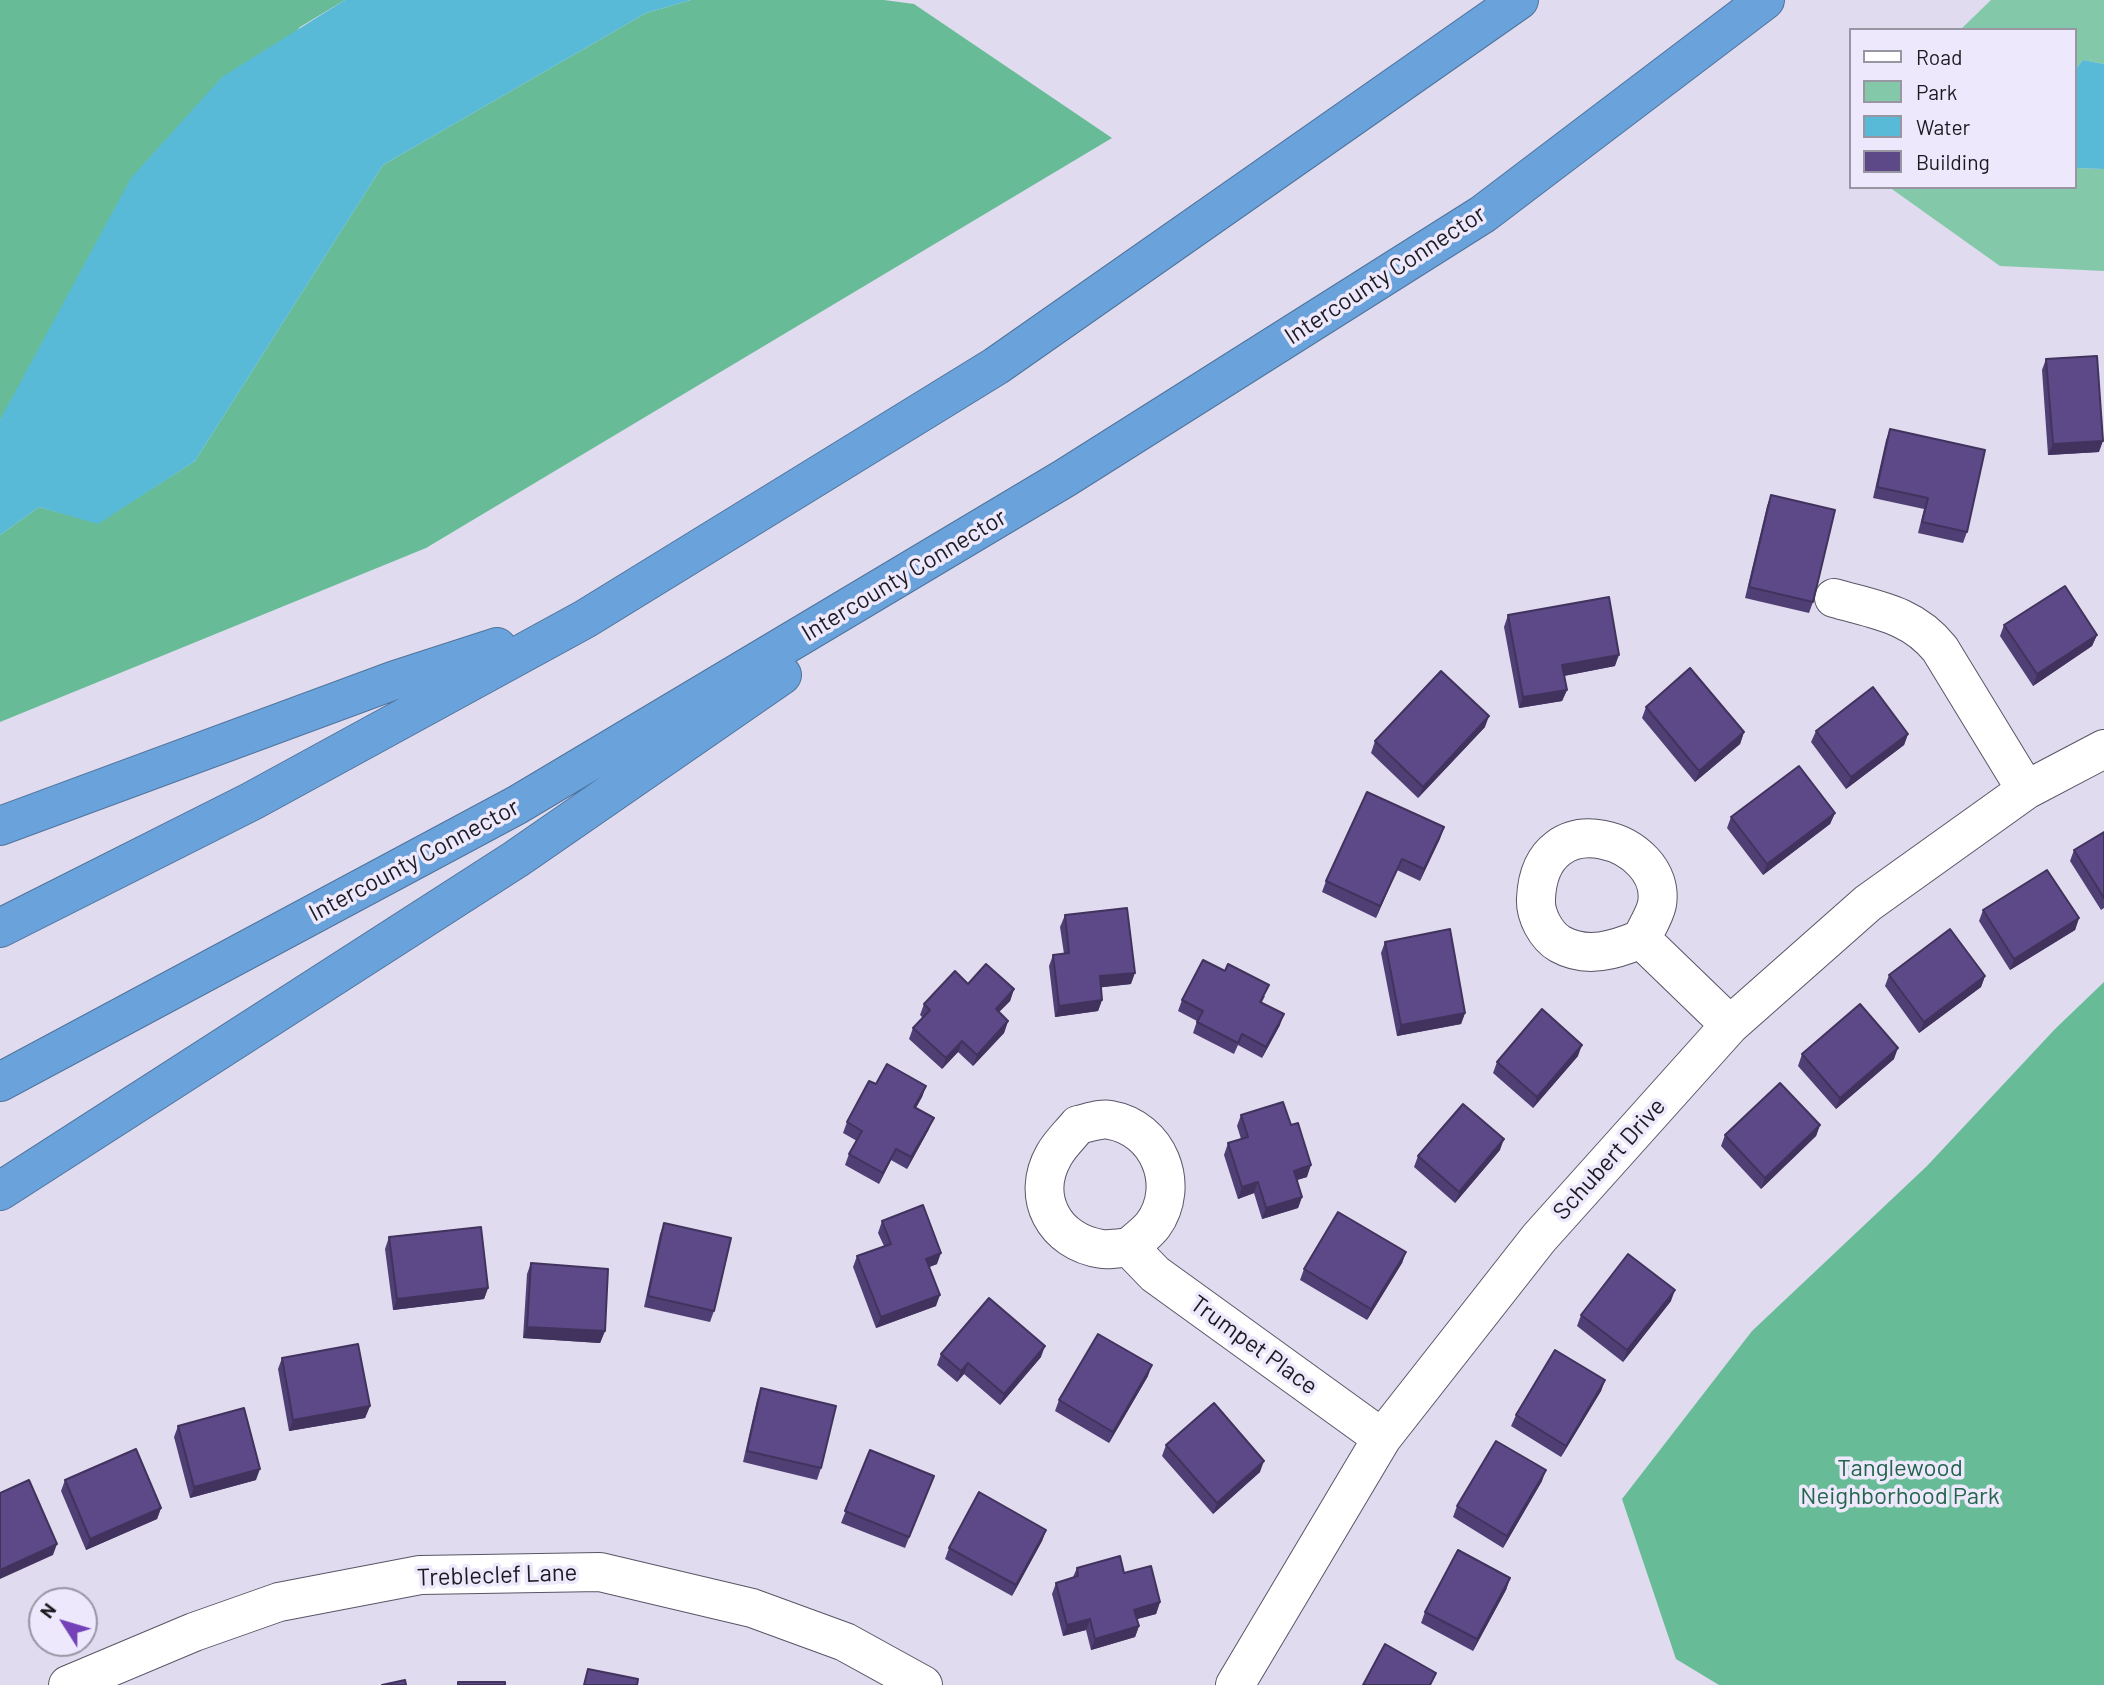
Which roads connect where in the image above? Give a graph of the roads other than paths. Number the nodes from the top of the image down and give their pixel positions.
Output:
1 (1520, 0) edge
2 (1765, 0) edge
3 (1065, 478) junction
4 (1834, 598) dead end
5 (585, 618) junction
6 (2104, 749) edge
7 (2026, 790) junction
8 (0, 826) edge
9 (0, 928) edge
10 (1642, 939) dead end
11 (1730, 1026) junction
12 (0, 1082) edge
13 (0, 1191) edge
14 (1129, 1247) dead end
15 (1382, 1438) junction
16 (68, 1685) edge
17 (923, 1685) edge
18 (1235, 1685) edge

1 - 5 highway
2 - 3 highway, Intercounty Connector
3 - 12 highway, Intercounty Connector
3 - 13 highway
4 - 7 street
5 - 8 highway
5 - 9 highway
6 - 7 street, Schubert Drive
7 - 11 street, Schubert Drive
10 - 11 street
11 - 15 street, Schubert Drive
14 - 15 street, Trumpet Place
15 - 18 street, Schubert Drive
16 - 17 street, Trebleclef Lane

